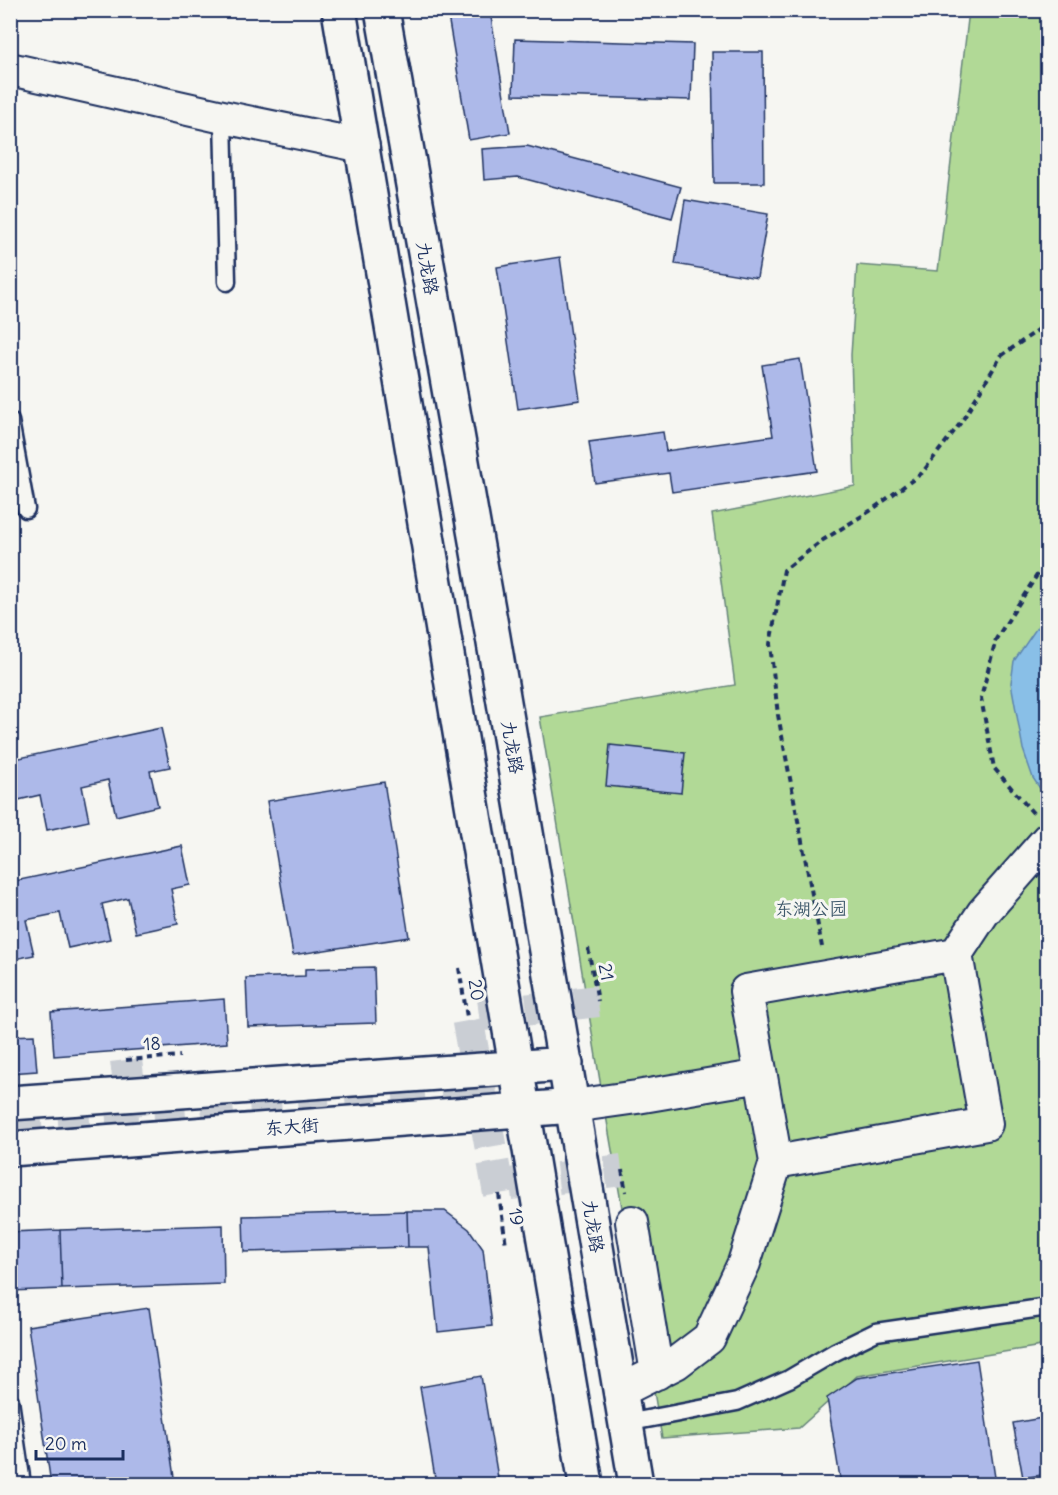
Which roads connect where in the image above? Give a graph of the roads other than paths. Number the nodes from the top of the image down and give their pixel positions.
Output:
1 (339, 10) edge
2 (382, 10) edge
3 (10, 69) edge
4 (224, 117) junction
5 (363, 146) junction
6 (227, 282) dead end
7 (10, 421) edge
8 (26, 509) dead end
9 (1044, 830) edge
10 (956, 954) junction
11 (566, 1064) junction
12 (516, 1067) junction
13 (761, 1076) junction
14 (10, 1103) edge
15 (573, 1106) junction
16 (523, 1110) junction
17 (10, 1149) edge
18 (776, 1161) junction
19 (632, 1222) dead end
20 (1047, 1307) edge
21 (657, 1373) junction
22 (10, 1401) edge
23 (623, 1407) junction
24 (22, 1485) edge
25 (586, 1485) edge
26 (636, 1485) edge

1 - 5 main road
2 - 11 main road, 九龙路
3 - 4 street
4 - 5 street
4 - 6 lane
5 - 12 main road
7 - 8 lane
9 - 10 street
10 - 13 street
10 - 18 street
11 - 12 main road
11 - 15 main road, 九龙路
12 - 14 main road
12 - 16 main road
13 - 15 street
13 - 18 street
15 - 16 main road, 东大街
15 - 23 main road, 九龙路
16 - 17 main road, 东大街
16 - 25 main road
18 - 21 street
19 - 21 street
20 - 23 lane
21 - 23 street
22 - 24 lane
23 - 26 main road, 九龙路

